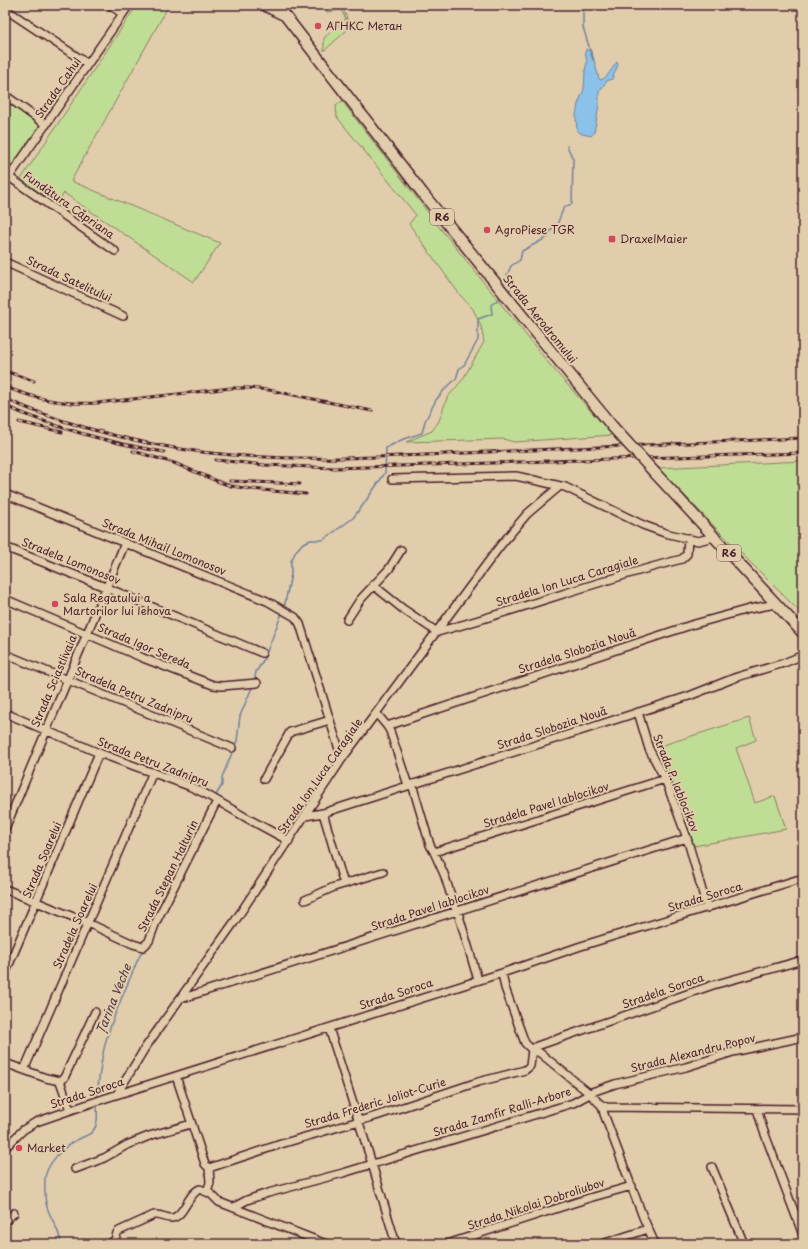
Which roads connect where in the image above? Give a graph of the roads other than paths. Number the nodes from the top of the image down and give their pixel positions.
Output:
1 (110, 5) edge
2 (129, 5) edge
3 (264, 5) edge
4 (277, 5) edge
5 (284, 5) edge
6 (5, 9) edge
7 (123, 14) junction
8 (286, 16) junction
9 (88, 64) junction
10 (5, 95) edge
11 (46, 125) junction
12 (7, 180) edge
13 (116, 250) dead end
14 (5, 262) edge
15 (123, 316) dead end
16 (392, 479) dead end
17 (560, 486) junction
18 (5, 494) edge
19 (714, 537) junction
20 (688, 538) junction
21 (125, 543) junction
22 (5, 546) edge
23 (400, 550) dead end
24 (373, 585) junction
25 (105, 587) junction
26 (5, 600) edge
27 (776, 604) junction
28 (347, 620) dead end
29 (437, 632) junction
30 (86, 633) junction
31 (803, 633) edge
32 (262, 653) dead end
33 (5, 654) edge
34 (803, 655) edge
35 (67, 680) junction
36 (257, 683) dead end
37 (638, 712) junction
38 (5, 713) edge
39 (377, 714) junction
40 (330, 720) junction
41 (387, 726) junction
42 (45, 731) junction
43 (232, 748) dead end
44 (99, 753) junction
45 (342, 759) junction
46 (154, 772) junction
47 (264, 778) dead end
48 (665, 779) junction
49 (410, 785) junction
50 (217, 801) junction
51 (322, 813) junction
52 (305, 816) junction
53 (5, 829) edge
54 (687, 838) junction
55 (289, 841) junction
56 (434, 852) junction
57 (383, 872) dead end
58 (803, 878) edge
59 (344, 884) junction
60 (5, 889) edge
61 (305, 900) dead end
62 (36, 902) junction
63 (707, 908) junction
64 (456, 911) junction
65 (88, 923) junction
66 (803, 960) edge
67 (502, 972) junction
68 (5, 974) edge
69 (478, 980) junction
70 (180, 999) junction
71 (96, 1012) dead end
72 (329, 1028) junction
73 (803, 1037) edge
74 (532, 1049) junction
75 (5, 1063) edge
76 (24, 1070) junction
77 (176, 1076) junction
78 (60, 1081) junction
79 (589, 1093) junction
80 (117, 1094) junction
81 (602, 1106) junction
82 (757, 1109) junction
83 (803, 1109) edge
84 (70, 1110) junction
85 (359, 1121) junction
86 (192, 1124) junction
87 (5, 1148) edge
88 (372, 1163) junction
89 (712, 1167) dead end
90 (75, 1168) dead end
91 (209, 1168) junction
92 (632, 1186) junction
93 (207, 1191) junction
94 (234, 1207) junction
95 (14, 1213) dead end
96 (5, 1221) edge
97 (648, 1229) junction
98 (803, 1235) edge
99 (108, 1244) edge
100 (326, 1244) edge
101 (396, 1244) edge
102 (448, 1244) edge
103 (602, 1244) edge
104 (655, 1244) edge
105 (744, 1244) edge

1 - 7 street
2 - 7 street, Strada Cahul
3 - 8 highway
4 - 8 highway, Strada Aerodromului / R6
5 - 8 highway
6 - 9 street
7 - 9 street, Strada Cahul
8 - 19 highway, Strada Aerodromului / R6, bridge
9 - 11 street, Strada Cahul
10 - 11 street
11 - 12 street, Strada Cahul
12 - 13 street, Fundătura Căpriana
14 - 15 street, Strada Satelitului
16 - 17 street
17 - 20 street
17 - 29 street, Strada Ion Luca Caragiale
18 - 21 street, Strada Mihail Lomonosov
19 - 20 street
19 - 27 highway, Strada Aerodromului / R6
20 - 29 street, Stradela Ion Luca Caragiale
21 - 25 street, Strada Sciastlivaia
21 - 40 street, Strada Mihail Lomonosov
22 - 25 street, Stradela Lomonosov
23 - 24 street
24 - 28 street
24 - 29 street
25 - 30 street, Strada Sciastlivaia
25 - 32 street, Stradela Lomonosov
26 - 30 street, Strada Igor Sereda
27 - 31 highway, Strada Aerodromului / R6
27 - 41 street, Stradela Slobozia Nouă
29 - 39 street, Strada Ion Luca Caragiale
30 - 35 street, Strada Sciastlivaia
30 - 36 street, Strada Igor Sereda
33 - 35 street, Stradela Petru Zadnipru
34 - 37 street, Strada Slobozia Nouă
35 - 42 street, Strada Sciastlivaia
35 - 43 street, Stradela Petru Zadnipru
37 - 48 street, Strada P. Iablocikov
37 - 49 street, Strada Slobozia Nouă
38 - 42 street, Strada Petru Zadnipru
39 - 41 street
39 - 45 street, Strada Ion Luca Caragiale
40 - 45 street, Strada Mihail Lomonosov
40 - 47 street
41 - 49 street
42 - 44 street, Strada Petru Zadnipru
42 - 53 street, Strada Sciastlivaia
44 - 46 street, Strada Petru Zadnipru
44 - 62 street, Strada Soarelui
45 - 52 street, Strada Ion Luca Caragiale
46 - 50 street, Strada Petru Zadnipru
46 - 65 street, Stradela Soarelui
48 - 54 street, Strada P. Iablocikov
48 - 56 street, Stradela Pavel Iablocikov
49 - 51 street, Strada Slobozia Nouă
49 - 56 street
50 - 55 street, Strada Petru Zadnipru
50 - 65 street, Strada Stepan Halturin
51 - 52 street, Strada Slobozia Nouă
51 - 59 street
52 - 55 street, Strada Ion Luca Caragiale
54 - 63 street, Strada P. Iablocikov
54 - 64 street, Strada Pavel Iablocikov
55 - 70 street, Strada Ion Luca Caragiale
56 - 64 street
57 - 59 street
58 - 63 street, Strada Soroca
59 - 61 street
60 - 62 street
62 - 65 street
62 - 68 street, Strada Soarelui
63 - 67 street, Strada Soroca
64 - 69 street
64 - 70 street, Strada Pavel Iablocikov
65 - 76 street, Stradela Soarelui
66 - 74 street, Stradela Sorocа
67 - 69 street, Strada Soroca
67 - 74 street
69 - 72 street, Strada Soroca
70 - 80 street, Strada Ion Luca Caragiale
71 - 78 street
72 - 77 street, Strada Soroca
72 - 85 street
73 - 79 street, Strada Alexandru Popov
74 - 79 street
74 - 85 street, Strada Frederic Joliot-Curie
75 - 76 street
76 - 78 street
77 - 80 street, Strada Soroca
77 - 86 street
78 - 84 street
79 - 81 street
79 - 88 street, Strada Zamfir Ralli-Arbore
80 - 84 street, Strada Soroca
81 - 82 street
81 - 92 street
82 - 83 street
82 - 98 street
84 - 87 street, Strada Soroca
85 - 88 street
85 - 91 street, Strada Frederic Joliot-Curie
86 - 90 street
86 - 91 street
88 - 94 street, Strada Zamfir Ralli-Arbore
88 - 101 street
89 - 105 street
91 - 93 street
92 - 97 street
92 - 102 street, Strada Nikolai Dobroliubov
93 - 94 street
93 - 99 street
94 - 100 street
95 - 96 street
97 - 103 street
97 - 104 street

